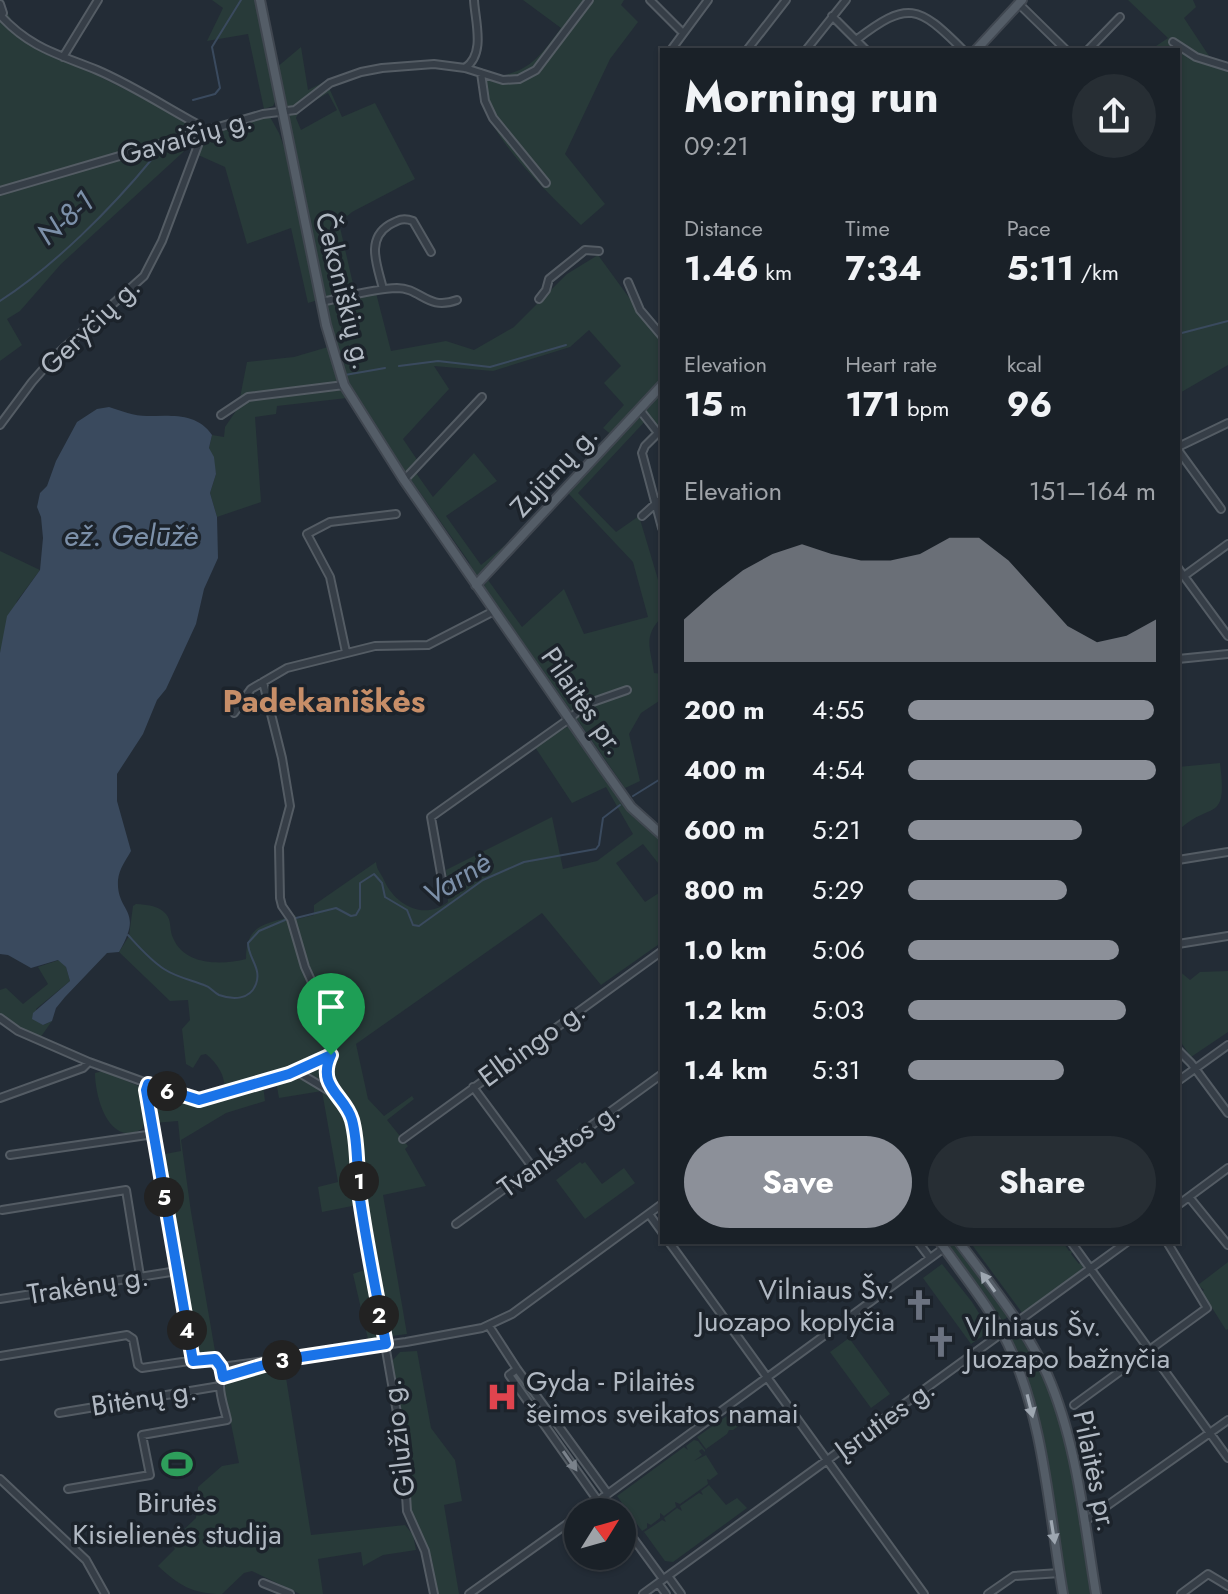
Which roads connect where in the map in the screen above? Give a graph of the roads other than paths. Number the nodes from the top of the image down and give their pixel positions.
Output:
1 (98, 0) edge
2 (260, 0) edge
3 (474, 0) edge
4 (589, 0) edge
5 (650, 0) edge
6 (708, 0) edge
7 (786, 0) edge
8 (846, 0) edge
9 (1021, 2) edge
10 (0, 4) edge
11 (0, 16) edge
12 (832, 16) junction
13 (1120, 17) dead end
14 (683, 33) junction
15 (856, 40) junction
16 (1173, 42) dead end
17 (672, 48) edge
18 (749, 48) edge
19 (808, 48) edge
20 (864, 48) edge
21 (961, 48) edge
22 (978, 48) edge
23 (1064, 48) edge
24 (1090, 48) edge
25 (63, 57) junction
26 (1228, 67) edge
27 (465, 68) junction
28 (481, 73) junction
29 (281, 113) junction
30 (203, 132) junction
31 (546, 183) dead end
32 (0, 191) edge
33 (599, 251) dead end
34 (431, 252) dead end
35 (628, 282) dead end
36 (383, 289) junction
37 (539, 299) dead end
38 (457, 300) dead end
39 (321, 302) junction
40 (660, 334) edge
41 (344, 385) junction
42 (660, 387) edge
43 (482, 397) dead end
44 (640, 410) junction
45 (221, 415) dead end
46 (1228, 423) edge
47 (0, 425) edge
48 (1180, 447) edge
49 (1180, 451) edge
50 (404, 480) junction
51 (660, 500) edge
52 (656, 504) junction
53 (1221, 509) dead end
54 (396, 514) dead end
55 (642, 516) dead end
56 (660, 520) edge
57 (1228, 544) edge
58 (1180, 573) edge
59 (476, 585) junction
60 (494, 611) junction
61 (1228, 636) edge
62 (346, 652) junction
63 (1228, 654) edge
64 (1180, 659) edge
65 (263, 682) junction
66 (627, 690) dead end
67 (234, 713) dead end
68 (569, 719) junction
69 (660, 833) edge
70 (1228, 852) edge
71 (1180, 860) edge
72 (444, 891) dead end
73 (1228, 936) edge
74 (1180, 944) edge
75 (660, 952) edge
76 (0, 1018) edge
77 (1228, 1045) edge
78 (1180, 1052) edge
79 (331, 1055) junction
80 (89, 1062) junction
81 (1196, 1069) junction
82 (296, 1071) junction
83 (660, 1075) edge
84 (1180, 1080) edge
85 (148, 1084) junction
86 (473, 1087) junction
87 (332, 1092) junction
88 (0, 1098) edge
89 (1227, 1110) edge
90 (154, 1134) junction
91 (403, 1139) dead end
92 (10, 1155) dead end
93 (533, 1168) junction
94 (1228, 1168) edge
95 (1189, 1197) junction
96 (1180, 1204) edge
97 (660, 1206) edge
98 (2, 1210) dead end
99 (649, 1214) junction
100 (456, 1224) dead end
101 (660, 1229) edge
102 (670, 1244) edge
103 (920, 1244) edge
104 (960, 1244) edge
105 (1073, 1244) edge
106 (1124, 1244) edge
107 (1168, 1244) edge
108 (942, 1245) edge
109 (1228, 1245) edge
110 (930, 1258) junction
111 (1091, 1268) junction
112 (177, 1271) junction
113 (140, 1276) junction
114 (0, 1299) edge
115 (1017, 1323) junction
116 (489, 1326) junction
117 (1003, 1334) junction
118 (386, 1344) junction
119 (1149, 1350) junction
120 (0, 1356) edge
121 (281, 1360) junction
122 (193, 1361) junction
123 (221, 1367) junction
124 (517, 1369) junction
125 (223, 1377) junction
126 (767, 1377) junction
127 (220, 1386) junction
128 (1074, 1405) dead end
129 (546, 1409) junction
130 (59, 1413) dead end
131 (538, 1415) junction
132 (1228, 1420) edge
133 (559, 1427) junction
134 (550, 1433) junction
135 (1210, 1433) junction
136 (1228, 1458) edge
137 (828, 1460) junction
138 (0, 1480) edge
139 (68, 1489) dead end
140 (603, 1497) junction
141 (1084, 1522) junction
142 (564, 1526) edge
143 (636, 1542) edge
144 (1060, 1573) junction
145 (663, 1579) junction
146 (263, 1583) dead end
147 (1228, 1586) edge
148 (105, 1594) edge
149 (290, 1594) edge
150 (434, 1594) edge
151 (469, 1594) edge
152 (643, 1594) edge
153 (666, 1594) edge
154 (681, 1594) edge
155 (924, 1594) edge
156 (988, 1594) edge
157 (1063, 1594) edge
158 (1096, 1594) edge
159 (1181, 1594) edge

1 - 25 street
2 - 29 main road, Čekoniškių g.
3 - 27 street
4 - 28 street, Gavaičių g.
5 - 14 street
6 - 14 street
7 - 18 street
8 - 12 street
9 - 22 main road
9 - 23 street
10 - 11 street
11 - 25 street
12 - 15 street
12 - 19 street
13 - 24 street
14 - 17 street
15 - 20 street
15 - 21 street
16 - 26 street
25 - 30 street
27 - 28 street, Gavaičių g.
27 - 29 street, Gavaičių g.
28 - 31 street
29 - 30 street, Gavaičių g.
29 - 39 main road, Čekoniškių g.
30 - 32 street, Gavaičių g.
30 - 47 street, Geryčių g.
33 - 37 street
34 - 36 street
35 - 40 street
36 - 38 street
36 - 39 street
39 - 41 main road, Čekoniškių g.
41 - 45 street
41 - 50 main road, Čekoniškių g.
42 - 44 main road, Zujūnų g.
43 - 50 street
44 - 52 street
44 - 59 main road, Zujūnų g.
46 - 48 street
49 - 53 street
50 - 59 main road, Čekoniškių g.
51 - 52 street
52 - 55 street
52 - 56 street
54 - 62 street
57 - 58 street
58 - 61 street
59 - 60 main road, Pilaitės pr.
60 - 62 street
60 - 68 main road, Pilaitės pr.
62 - 65 street
63 - 64 street
65 - 67 street
65 - 79 street
66 - 68 street
68 - 69 main road, Pilaitės pr.
68 - 72 street
70 - 71 street
73 - 74 street
75 - 86 street, Elbingo g.
76 - 80 street
77 - 81 street
78 - 81 street
79 - 82 street
79 - 87 street
80 - 85 street
80 - 88 street
81 - 84 street
81 - 89 street
82 - 85 street
82 - 87 street
83 - 93 street, Tvankstos g.
85 - 90 street
86 - 91 street, Elbingo g.
86 - 93 street
87 - 118 street, Gilužio g.
90 - 92 street
90 - 112 street
93 - 100 street, Tvankstos g.
94 - 95 street
95 - 96 street
95 - 109 street
97 - 99 street
98 - 113 street
99 - 101 street
99 - 116 street
102 - 126 street
103 - 110 street
115 -> 104 main road, Pilaitės pr.
105 - 111 street
106 - 111 street, Įsruties g.
107 - 119 street
108 - 110 street
108 - 117 main road, Pilaitės pr.
110 - 126 street
111 - 115 street, Įsruties g.
111 - 119 street
112 - 113 street, Trakėnų g.
112 - 122 street
113 - 114 street, Trakėnų g.
115 - 117 street, Įsruties g.
115 - 141 main road, Pilaitės pr.
116 - 118 street, Bitėnų g.
116 - 124 street
117 - 137 street, Įsruties g.
117 -> 144 main road, Pilaitės pr.
118 - 121 street, Bitėnų g.
118 - 150 street, Gilužio g.
119 - 128 street
119 - 135 street
120 - 122 street, Bitėnų g.
121 - 123 street, Bitėnų g.
121 - 125 street, Bitėnų g.
122 - 123 street, Bitėnų g.
123 - 125 street, Bitėnų g.
124 - 129 street
124 - 131 street
125 - 127 street, Bitėnų g.
126 - 137 street
126 - 140 street
127 - 130 street, Bitėnų g.
127 - 139 street
129 - 131 street
129 - 133 street
131 - 134 street
132 - 135 street
133 - 134 street
133 - 140 street
134 -> 140 street
135 - 136 street
135 - 141 street
137 - 145 street, Įsruties g.
137 - 155 street
138 - 148 street
141 - 158 main road, Pilaitės pr.
142 - 151 street
143 - 145 street
144 - 156 street
144 - 157 main road, Pilaitės pr.
145 - 152 street, Įsruties g.
145 - 153 street
145 - 154 street
146 - 149 street
147 - 159 street

